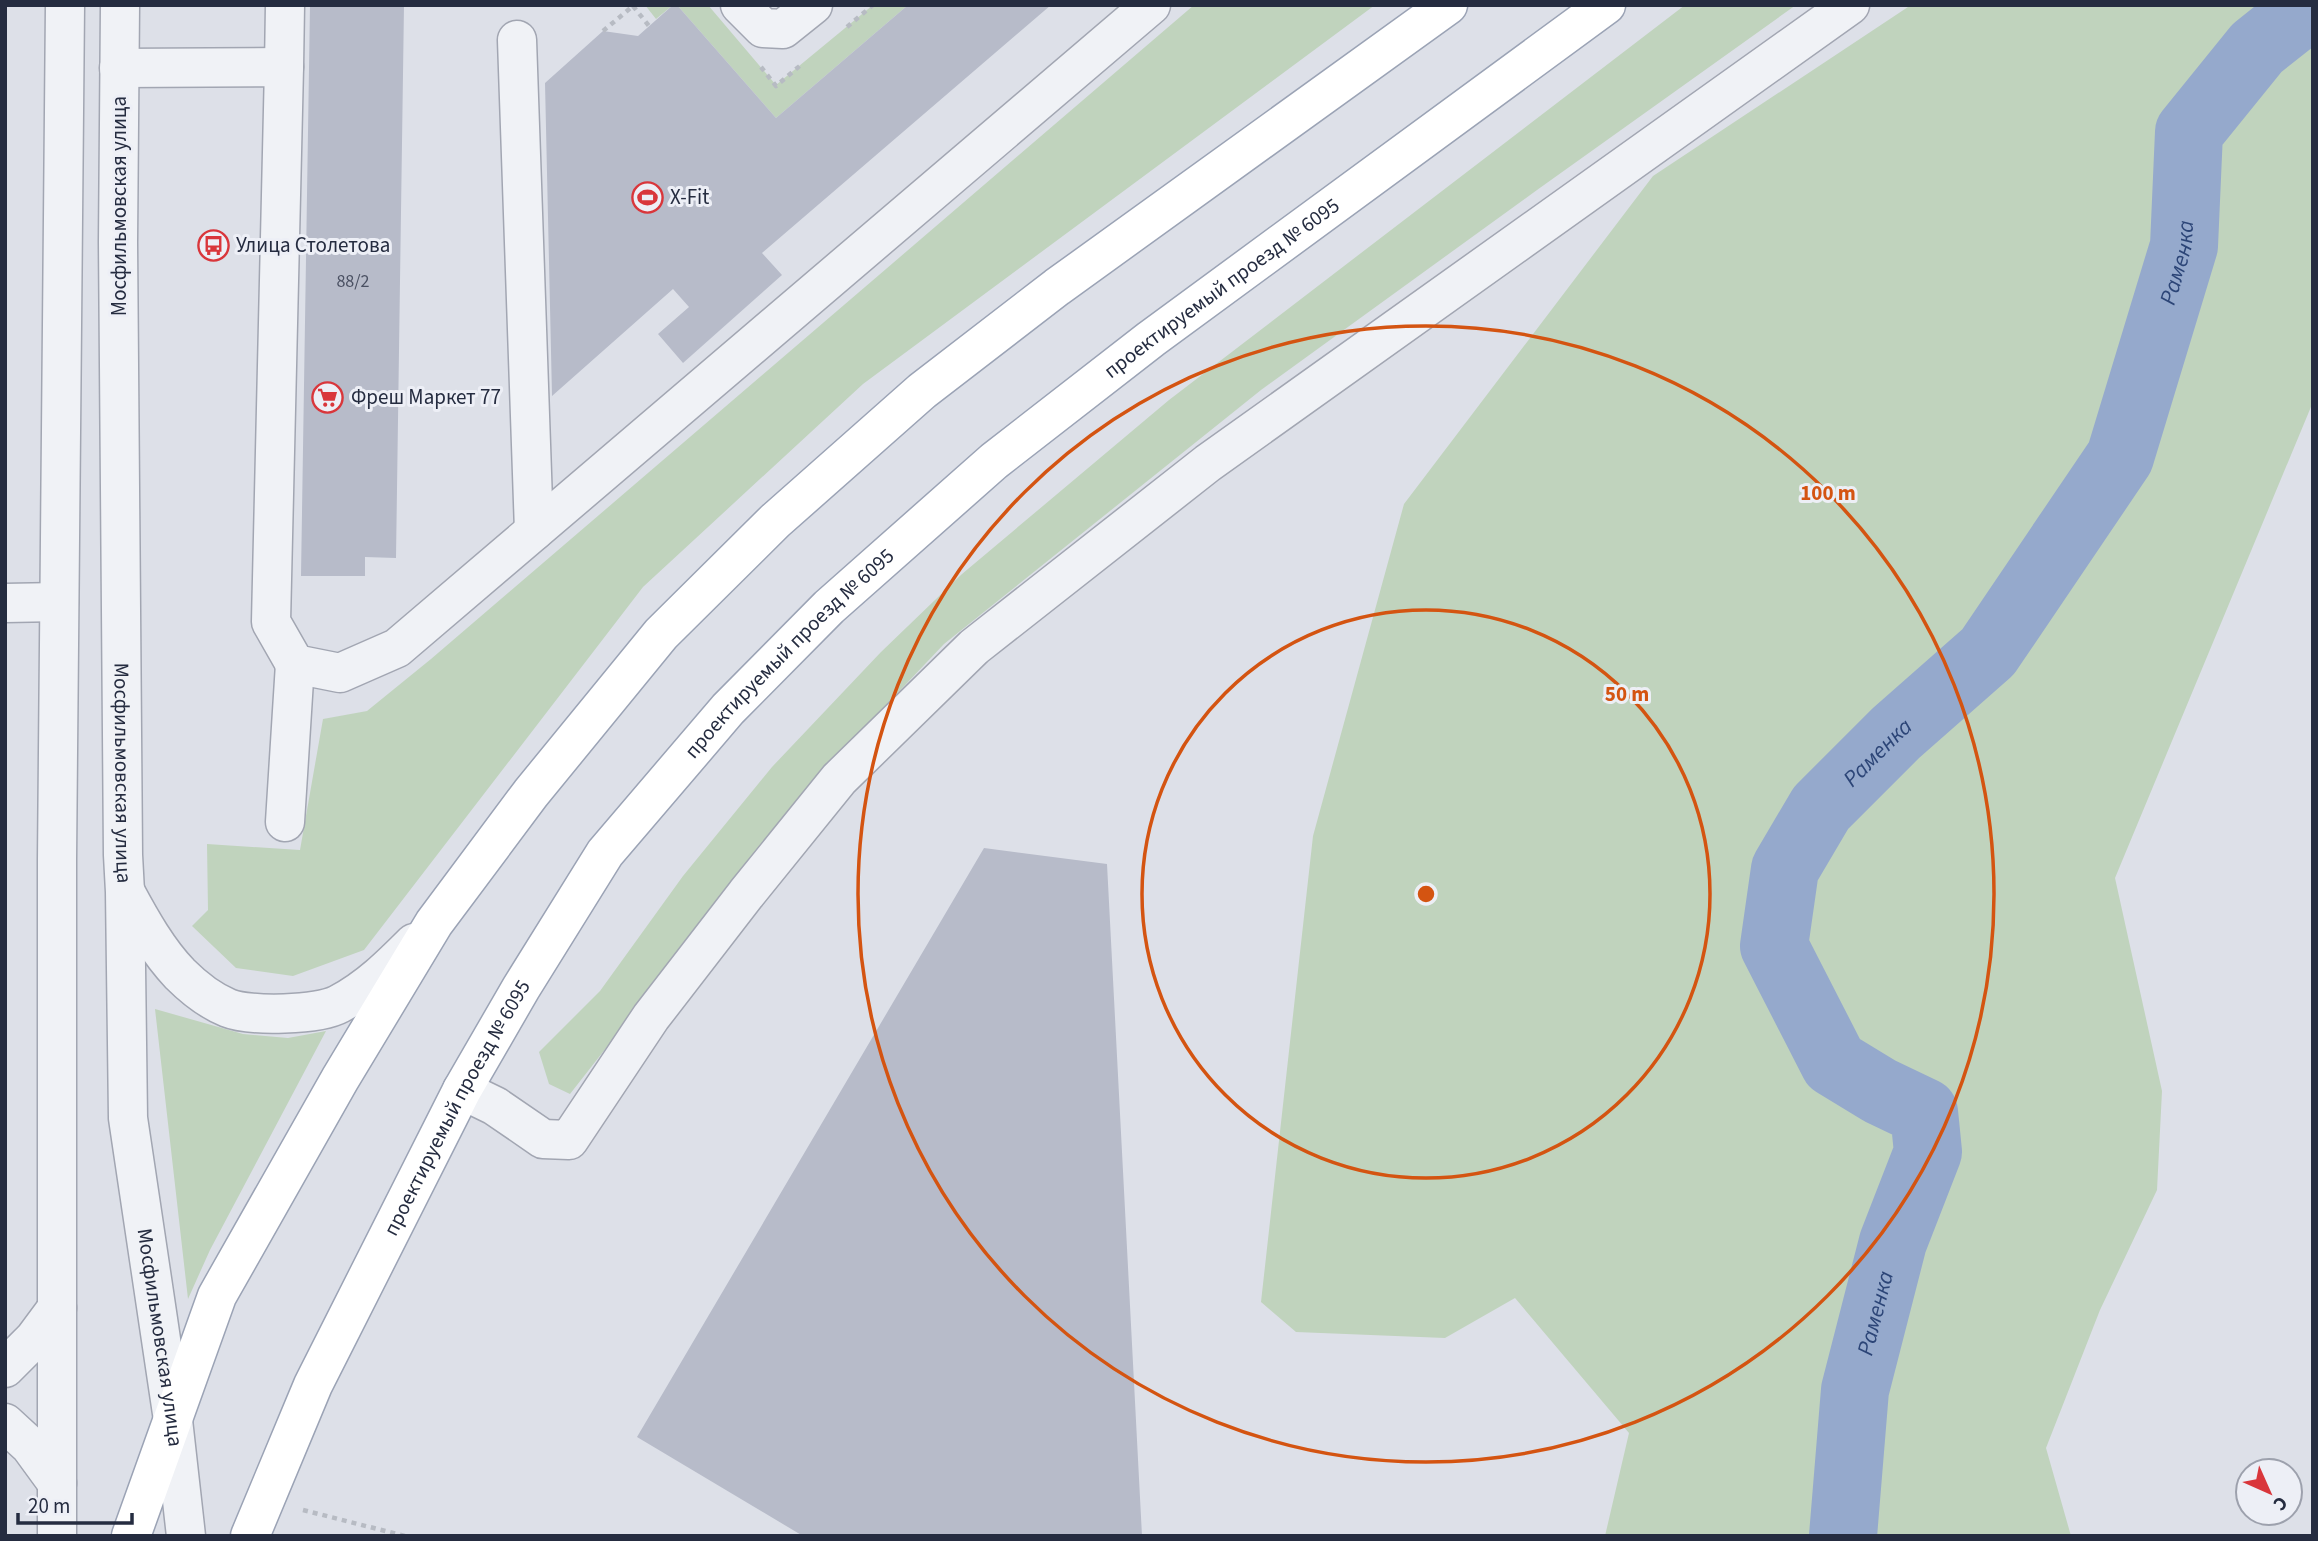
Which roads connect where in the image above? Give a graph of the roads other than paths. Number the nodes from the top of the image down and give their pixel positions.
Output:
1 (65, 5) edge
2 (120, 5) edge
3 (285, 5) edge
4 (740, 5) edge
5 (813, 5) edge
6 (1151, 5) edge
7 (1448, 5) edge
8 (1606, 5) edge
9 (1850, 5) edge
10 (517, 40) dead end
11 (284, 67) junction
12 (119, 68) junction
13 (534, 531) junction
14 (5, 603) edge
15 (59, 603) junction
16 (295, 664) junction
17 (285, 822) dead end
18 (125, 892) junction
19 (434, 923) junction
20 (463, 1090) junction
21 (57, 1308) junction
22 (5, 1368) edge
23 (173, 1420) junction
24 (5, 1423) edge
25 (57, 1483) junction
26 (57, 1536) edge
27 (131, 1536) edge
28 (186, 1536) edge
29 (250, 1536) edge

1 - 15 street
2 - 12 street, Мосфильмовская улица
3 - 11 street
4 - 5 street
6 - 13 street
7 - 19 main road
8 - 20 main road, проектируемый проезд № 6095
9 - 20 street
10 - 13 street
11 - 12 street
11 - 16 street
12 - 18 street, Мосфильмовская улица
13 - 16 street
14 - 15 street
15 - 21 street
16 - 17 street
18 - 19 street
18 - 23 street, Мосфильмовская улица
19 - 23 main road
20 - 29 main road, проектируемый проезд № 6095
21 - 22 street
21 - 25 street
23 - 27 main road
23 - 28 street, Мосфильмовская улица
24 - 25 street
25 - 26 street

